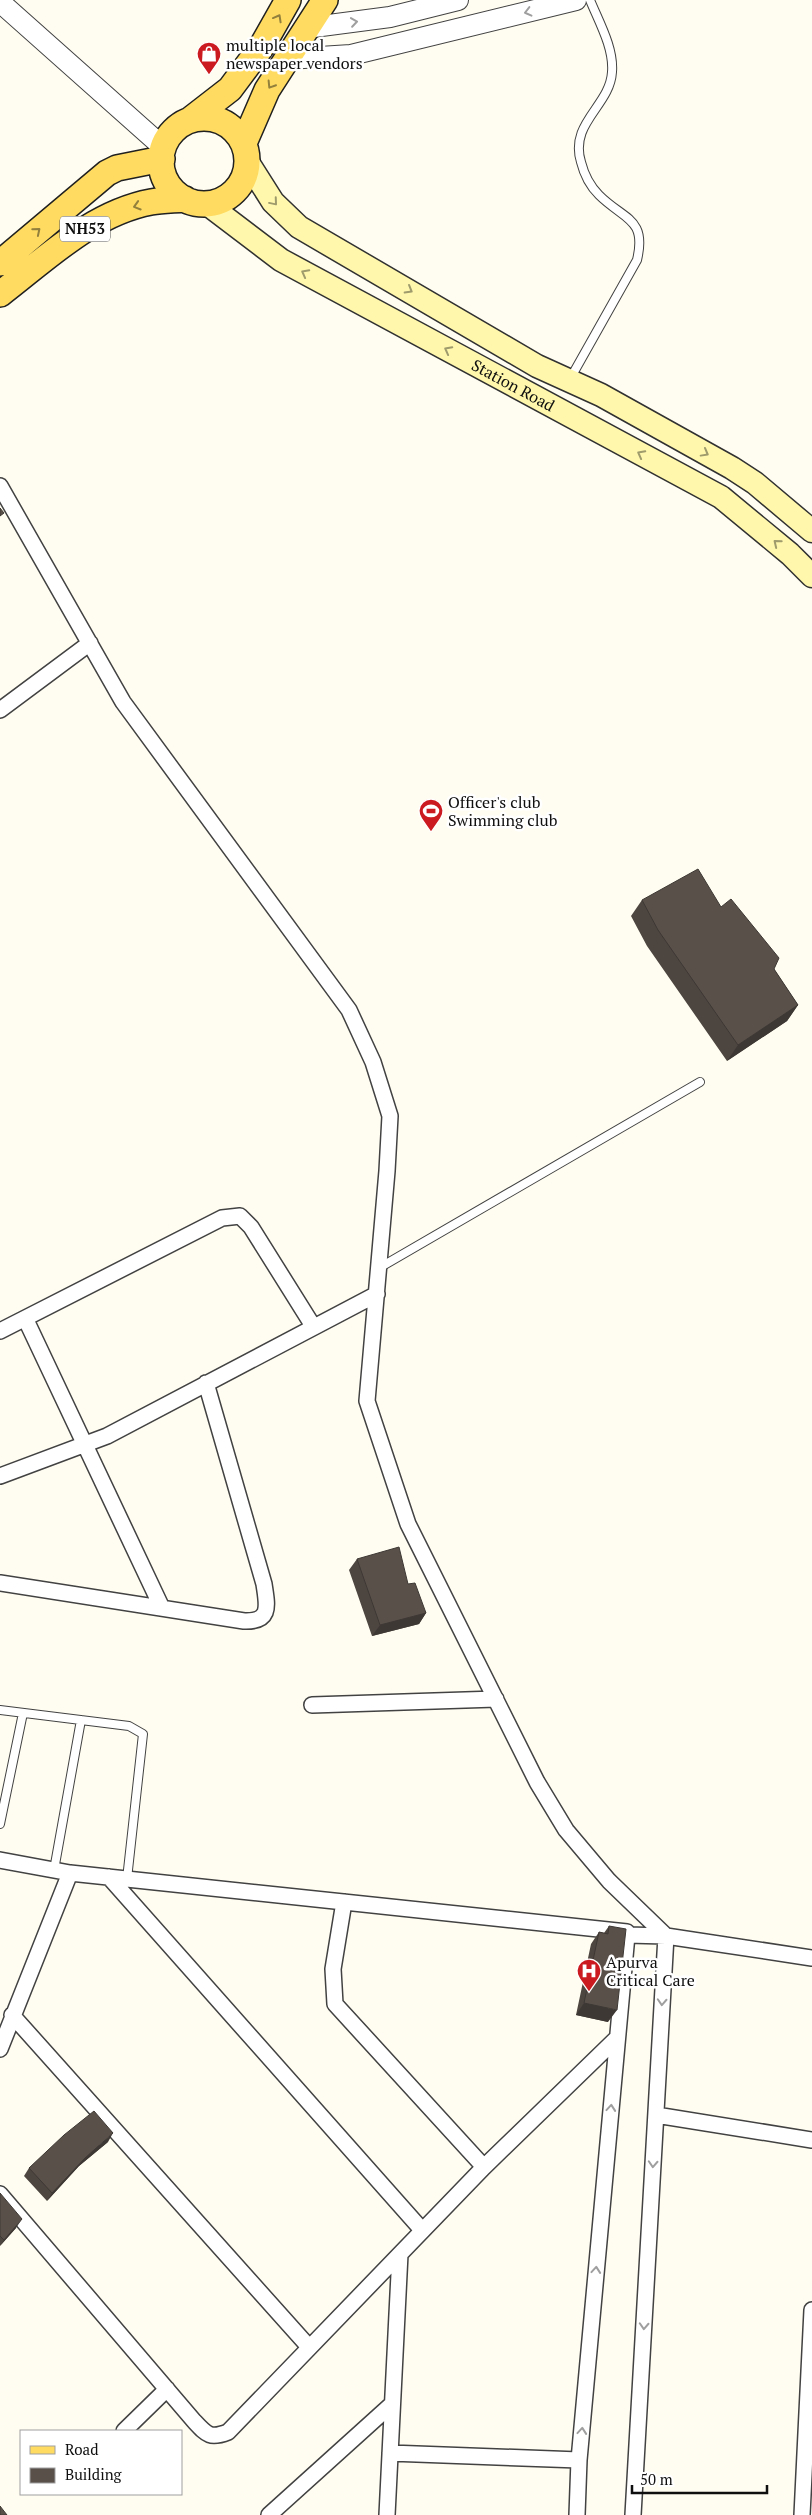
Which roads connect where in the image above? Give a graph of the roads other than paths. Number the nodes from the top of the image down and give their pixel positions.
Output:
1 (288, 0) edge
2 (325, 0) edge
3 (458, 0) edge
4 (576, 0) edge
5 (590, 0) edge
6 (0, 2) edge
7 (306, 28) junction
8 (288, 59) junction
9 (190, 120) junction
10 (246, 152) junction
11 (163, 154) junction
12 (196, 201) junction
13 (0, 263) edge
14 (0, 294) edge
15 (569, 381) junction
16 (0, 486) edge
17 (812, 531) edge
18 (812, 576) edge
19 (90, 643) junction
20 (0, 710) edge
21 (700, 1082) dead end
22 (379, 1268) junction
23 (377, 1294) junction
24 (26, 1320) junction
25 (313, 1326) junction
26 (0, 1331) edge
27 (206, 1383) junction
28 (85, 1444) junction
29 (0, 1476) edge
30 (0, 1582) edge
31 (162, 1608) junction
32 (496, 1699) junction
33 (312, 1705) dead end
34 (0, 1710) edge
35 (23, 1713) junction
36 (81, 1720) junction
37 (0, 1824) edge
38 (0, 1860) edge
39 (54, 1870) junction
40 (70, 1873) junction
41 (109, 1877) junction
42 (127, 1879) junction
43 (344, 1902) junction
44 (627, 1935) junction
45 (666, 1936) junction
46 (812, 1958) edge
47 (12, 2015) junction
48 (617, 2038) junction
49 (0, 2049) edge
50 (656, 2115) junction
51 (812, 2140) edge
52 (484, 2167) junction
53 (0, 2194) edge
54 (422, 2230) junction
55 (400, 2254) junction
56 (812, 2310) edge
57 (812, 2321) edge
58 (309, 2347) junction
59 (167, 2389) junction
60 (392, 2404) junction
61 (125, 2430) edge
62 (390, 2453) junction
63 (579, 2460) junction
64 (269, 2515) edge
65 (387, 2515) edge
66 (577, 2515) edge
67 (633, 2515) edge
68 (802, 2515) edge

9 -> 1 main road
2 - 7 main road
7 -> 3 street
4 -> 8 street
5 - 15 lane
6 - 11 street
7 - 8 main road
8 -> 10 main road
9 - 10 main road
9 - 11 main road
10 - 12 main road
10 -> 15 main road, Station Road
11 - 12 main road
13 -> 11 main road, NH53
12 -> 14 main road, NH53
18 -> 12 main road, Station Road
15 -> 17 main road, Station Road
16 - 19 street
19 - 20 street
19 - 22 street
21 - 22 lane
22 - 23 street
23 - 25 street
23 - 32 street
24 - 25 street
24 - 26 street
24 - 28 street
25 - 27 street
27 - 28 street
27 - 31 street
28 - 29 street
28 - 31 street
30 - 31 street
32 - 33 street
32 - 45 street
34 - 35 lane
35 - 36 lane
35 - 37 lane
36 - 39 lane
36 - 42 lane
38 - 39 street
39 - 40 street
40 - 41 street
40 - 47 street
41 - 42 street
41 - 54 street
42 - 43 street
43 - 44 street
43 - 52 street
44 - 45 street
44 - 48 street
45 - 46 street
45 -> 50 street
47 - 49 street
47 - 58 street
48 - 52 street
63 -> 48 street
50 - 51 street
50 -> 67 street
52 - 54 street
53 - 59 street
54 - 55 street
55 - 58 street
55 - 60 street
56 - 57 street
57 - 68 street
58 - 59 street
59 - 61 street
60 - 62 street
60 - 64 street
62 - 63 street
62 - 65 street
63 - 66 street

